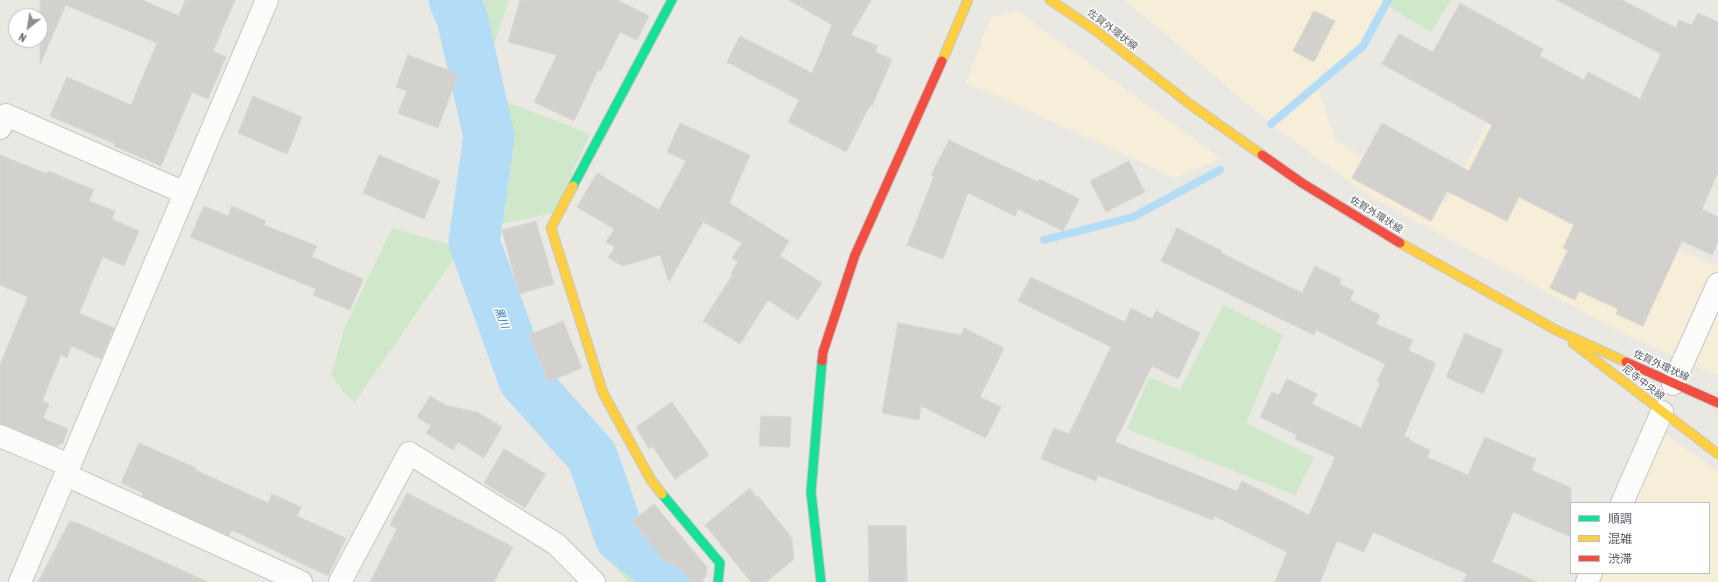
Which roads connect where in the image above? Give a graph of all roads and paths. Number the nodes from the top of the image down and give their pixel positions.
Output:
1 (267, 0) edge
2 (672, 0) edge
3 (968, 0) edge
4 (1050, 0) edge
5 (0, 128) edge
6 (185, 193) junction
7 (1718, 284) edge
8 (1556, 330) junction
9 (1672, 384) junction
10 (1718, 404) edge
11 (1662, 412) junction
12 (0, 436) edge
13 (1718, 454) edge
14 (68, 470) junction
15 (1622, 502) edge
16 (20, 582) edge
17 (301, 582) edge
18 (340, 582) edge
19 (594, 582) edge
20 (719, 582) edge
21 (821, 582) edge

1 - 6 street
2 - 20 street
3 - 21 street
4 - 8 street, 佐賀外環状線
5 - 6 street
6 - 14 street
7 - 9 street
8 - 9 street, 佐賀外環状線
8 - 11 street, 尼寺中央線
9 - 10 street, 佐賀外環状線
11 - 13 street, 尼寺中央線
11 - 15 street
12 - 14 street
14 - 16 street
14 - 17 street
18 - 19 street

